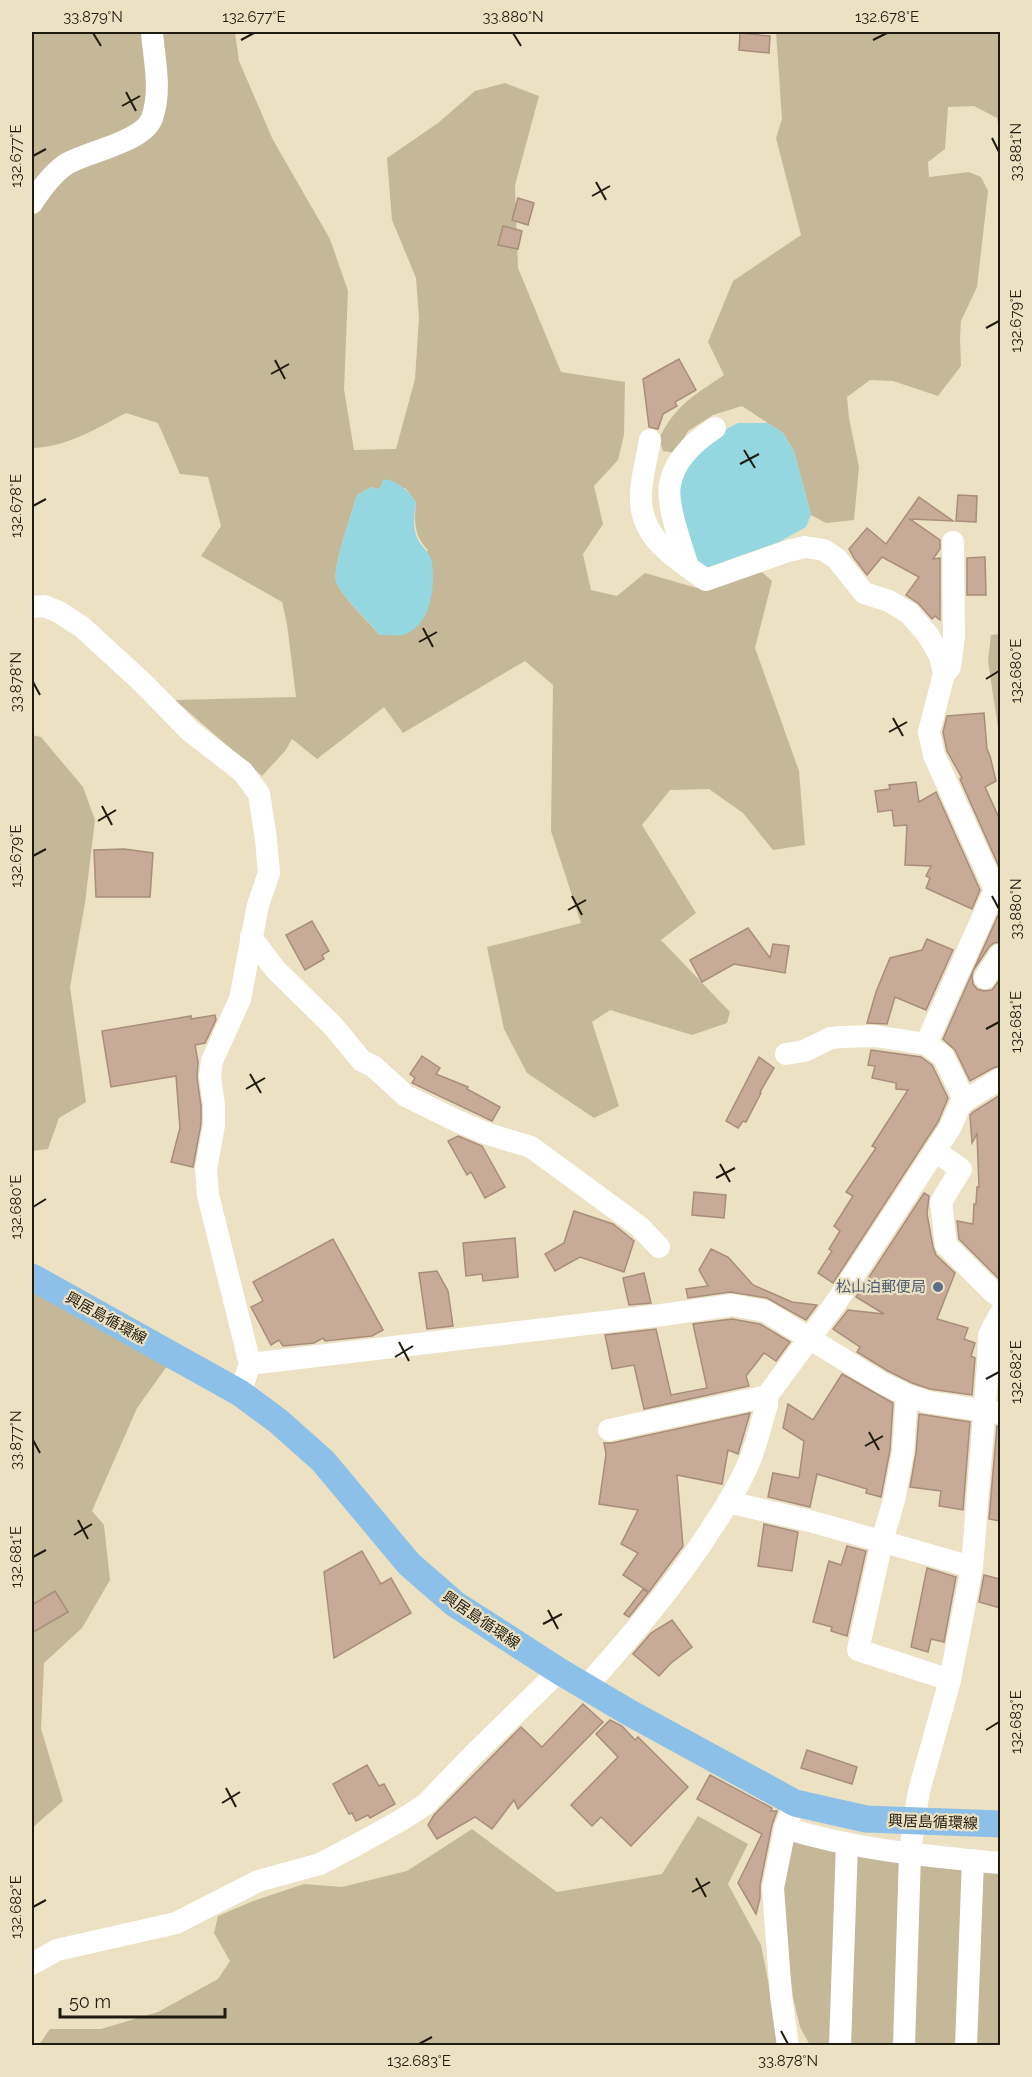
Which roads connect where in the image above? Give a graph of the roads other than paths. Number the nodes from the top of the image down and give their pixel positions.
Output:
1 (152, 32) edge
2 (32, 203) edge
3 (716, 428) dead end
4 (650, 440) dead end
5 (953, 542) dead end
6 (688, 567) junction
7 (32, 607) edge
8 (944, 674) junction
9 (998, 892) edge
10 (251, 937) junction
11 (1000, 955) edge
12 (985, 978) dead end
13 (926, 1044) junction
14 (786, 1054) dead end
15 (1000, 1079) edge
16 (965, 1101) junction
17 (935, 1151) junction
18 (659, 1247) dead end
19 (32, 1277) edge
20 (1000, 1297) edge
21 (1000, 1314) edge
22 (811, 1338) junction
23 (250, 1364) junction
24 (240, 1393) junction
25 (907, 1395) junction
26 (767, 1396) junction
27 (992, 1412) edge
28 (609, 1430) dead end
29 (728, 1502) junction
30 (882, 1541) junction
31 (972, 1567) junction
32 (559, 1671) junction
33 (950, 1680) junction
34 (586, 1687) junction
35 (795, 1803) junction
36 (1000, 1824) edge
37 (785, 1827) junction
38 (912, 1840) junction
39 (848, 1844) junction
40 (973, 1860) junction
41 (1000, 1863) edge
42 (32, 1964) edge
43 (784, 2015) junction
44 (788, 2046) edge
45 (800, 2046) edge
46 (840, 2046) edge
47 (904, 2046) edge
48 (966, 2046) edge

1 - 2 street
3 - 6 street
4 - 6 street
5 - 8 street
6 - 8 street
7 - 10 street
8 - 9 street
9 - 13 street
10 - 18 street
10 - 23 street
11 - 12 street
13 - 14 street
13 - 16 street
15 - 16 street
16 - 17 street
17 - 20 street
17 - 22 street
19 - 24 main road, 興居島循環線
21 - 27 street
22 - 23 street
22 - 25 street
22 - 26 street
23 - 24 street
24 - 32 main road, 興居島循環線
25 - 27 street
25 - 30 street
26 - 28 street
26 - 29 street
27 - 31 street
29 - 30 street
29 - 34 street
30 - 31 street
30 - 33 street
31 - 33 street
32 - 34 main road, 興居島循環線
32 - 42 street
33 - 38 street
34 - 35 main road, 興居島循環線
35 - 37 street
35 - 38 main road, 興居島循環線
36 - 38 main road, 興居島循環線
37 - 39 street
37 - 43 street
38 - 39 street
38 - 40 street
38 - 47 street
39 - 46 street
40 - 41 street
40 - 48 street
43 - 44 street
43 - 45 street

